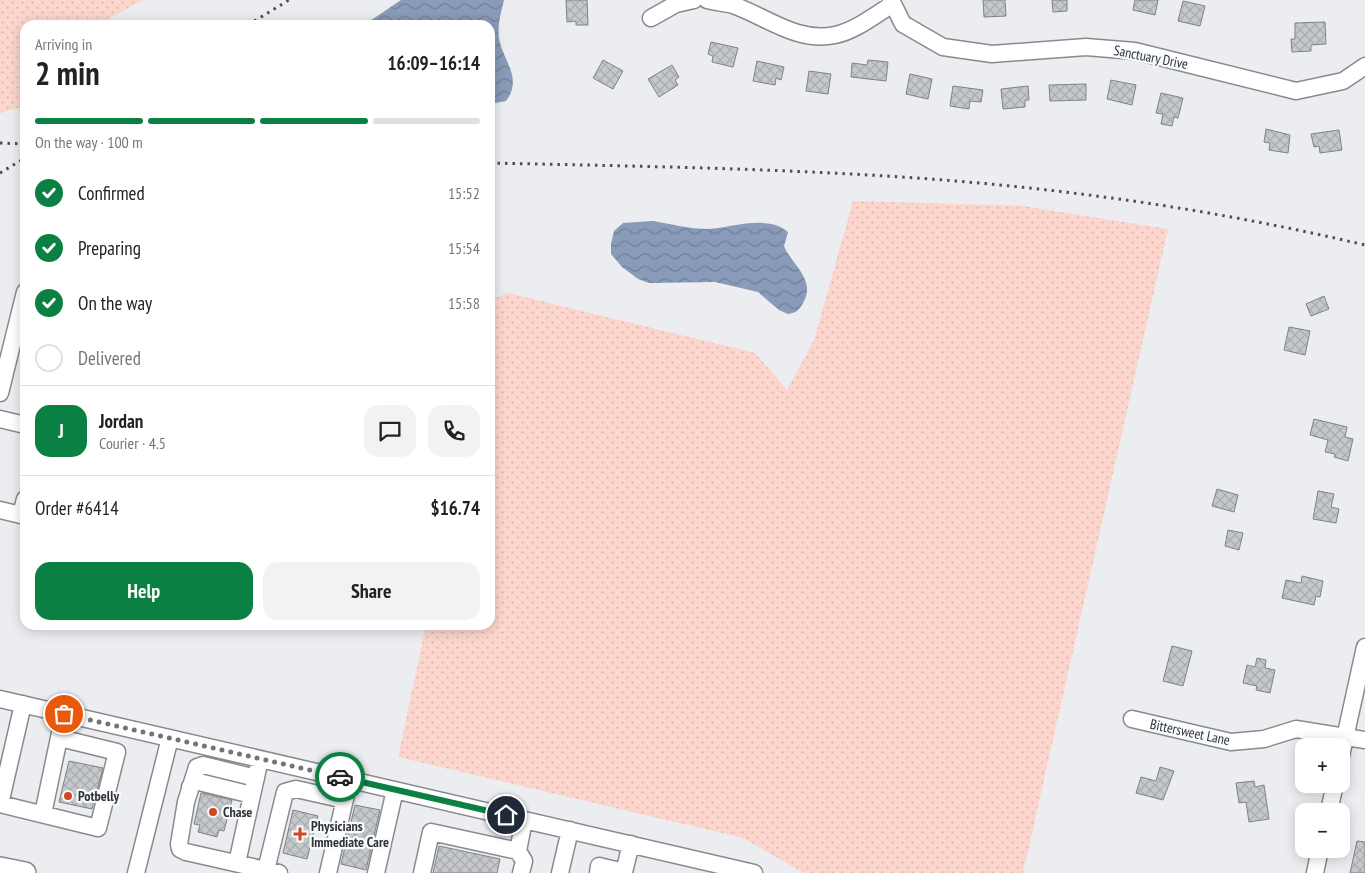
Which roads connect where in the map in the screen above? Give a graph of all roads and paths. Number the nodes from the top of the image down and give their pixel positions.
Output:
1 (694, 0) edge
2 (707, 0) edge
3 (892, 2) edge
4 (650, 18) dead end
5 (1365, 66) edge
6 (20, 312) edge
7 (0, 391) edge
8 (0, 418) edge
9 (20, 424) edge
10 (0, 510) edge
11 (20, 514) edge
12 (1365, 647) edge
13 (0, 699) edge
14 (23, 704) junction
15 (64, 714) junction
16 (1132, 719) dead end
17 (1346, 735) junction
18 (60, 738) junction
19 (170, 738) junction
20 (1345, 738) edge
21 (1365, 740) edge
22 (260, 759) junction
23 (350, 780) junction
24 (191, 784) junction
25 (253, 789) junction
26 (395, 790) junction
27 (345, 800) junction
28 (0, 804) edge
29 (42, 814) junction
30 (524, 820) junction
31 (570, 830) junction
32 (631, 844) junction
33 (518, 851) junction
34 (1318, 858) edge
35 (237, 864) junction
36 (0, 868) edge
37 (712, 868) edge
38 (273, 872) edge
39 (25, 873) edge
40 (136, 873) edge
41 (328, 873) edge
42 (376, 873) edge
43 (422, 873) edge
44 (521, 873) edge
45 (560, 873) edge
46 (598, 873) edge
47 (754, 873) edge
48 (1315, 873) edge

1 - 4 street
2 - 3 street
3 - 5 street, Sanctuary Drive
6 - 7 street
8 - 9 street
10 - 11 street
12 - 17 street
13 - 14 street
14 - 15 street
14 - 28 street
15 - 18 street
15 - 19 street
16 - 17 street, Bittersweet Lane
17 - 20 street
17 - 21 street, Bittersweet Lane
18 - 29 street
18 - 29 street
19 - 22 street
19 - 40 street
22 - 23 street
22 - 25 street
23 - 26 street
23 - 27 street
24 - 25 street
24 - 25 street
24 - 35 street
25 - 35 street
26 - 30 street
26 - 42 street
27 - 38 street
27 - 41 street
28 - 29 street
30 - 31 street
30 - 33 street
31 - 32 street
31 - 45 street
32 - 37 street
32 - 46 street
33 - 43 street
33 - 44 street
34 - 48 street
35 - 38 street
36 - 39 main road
37 - 47 street

